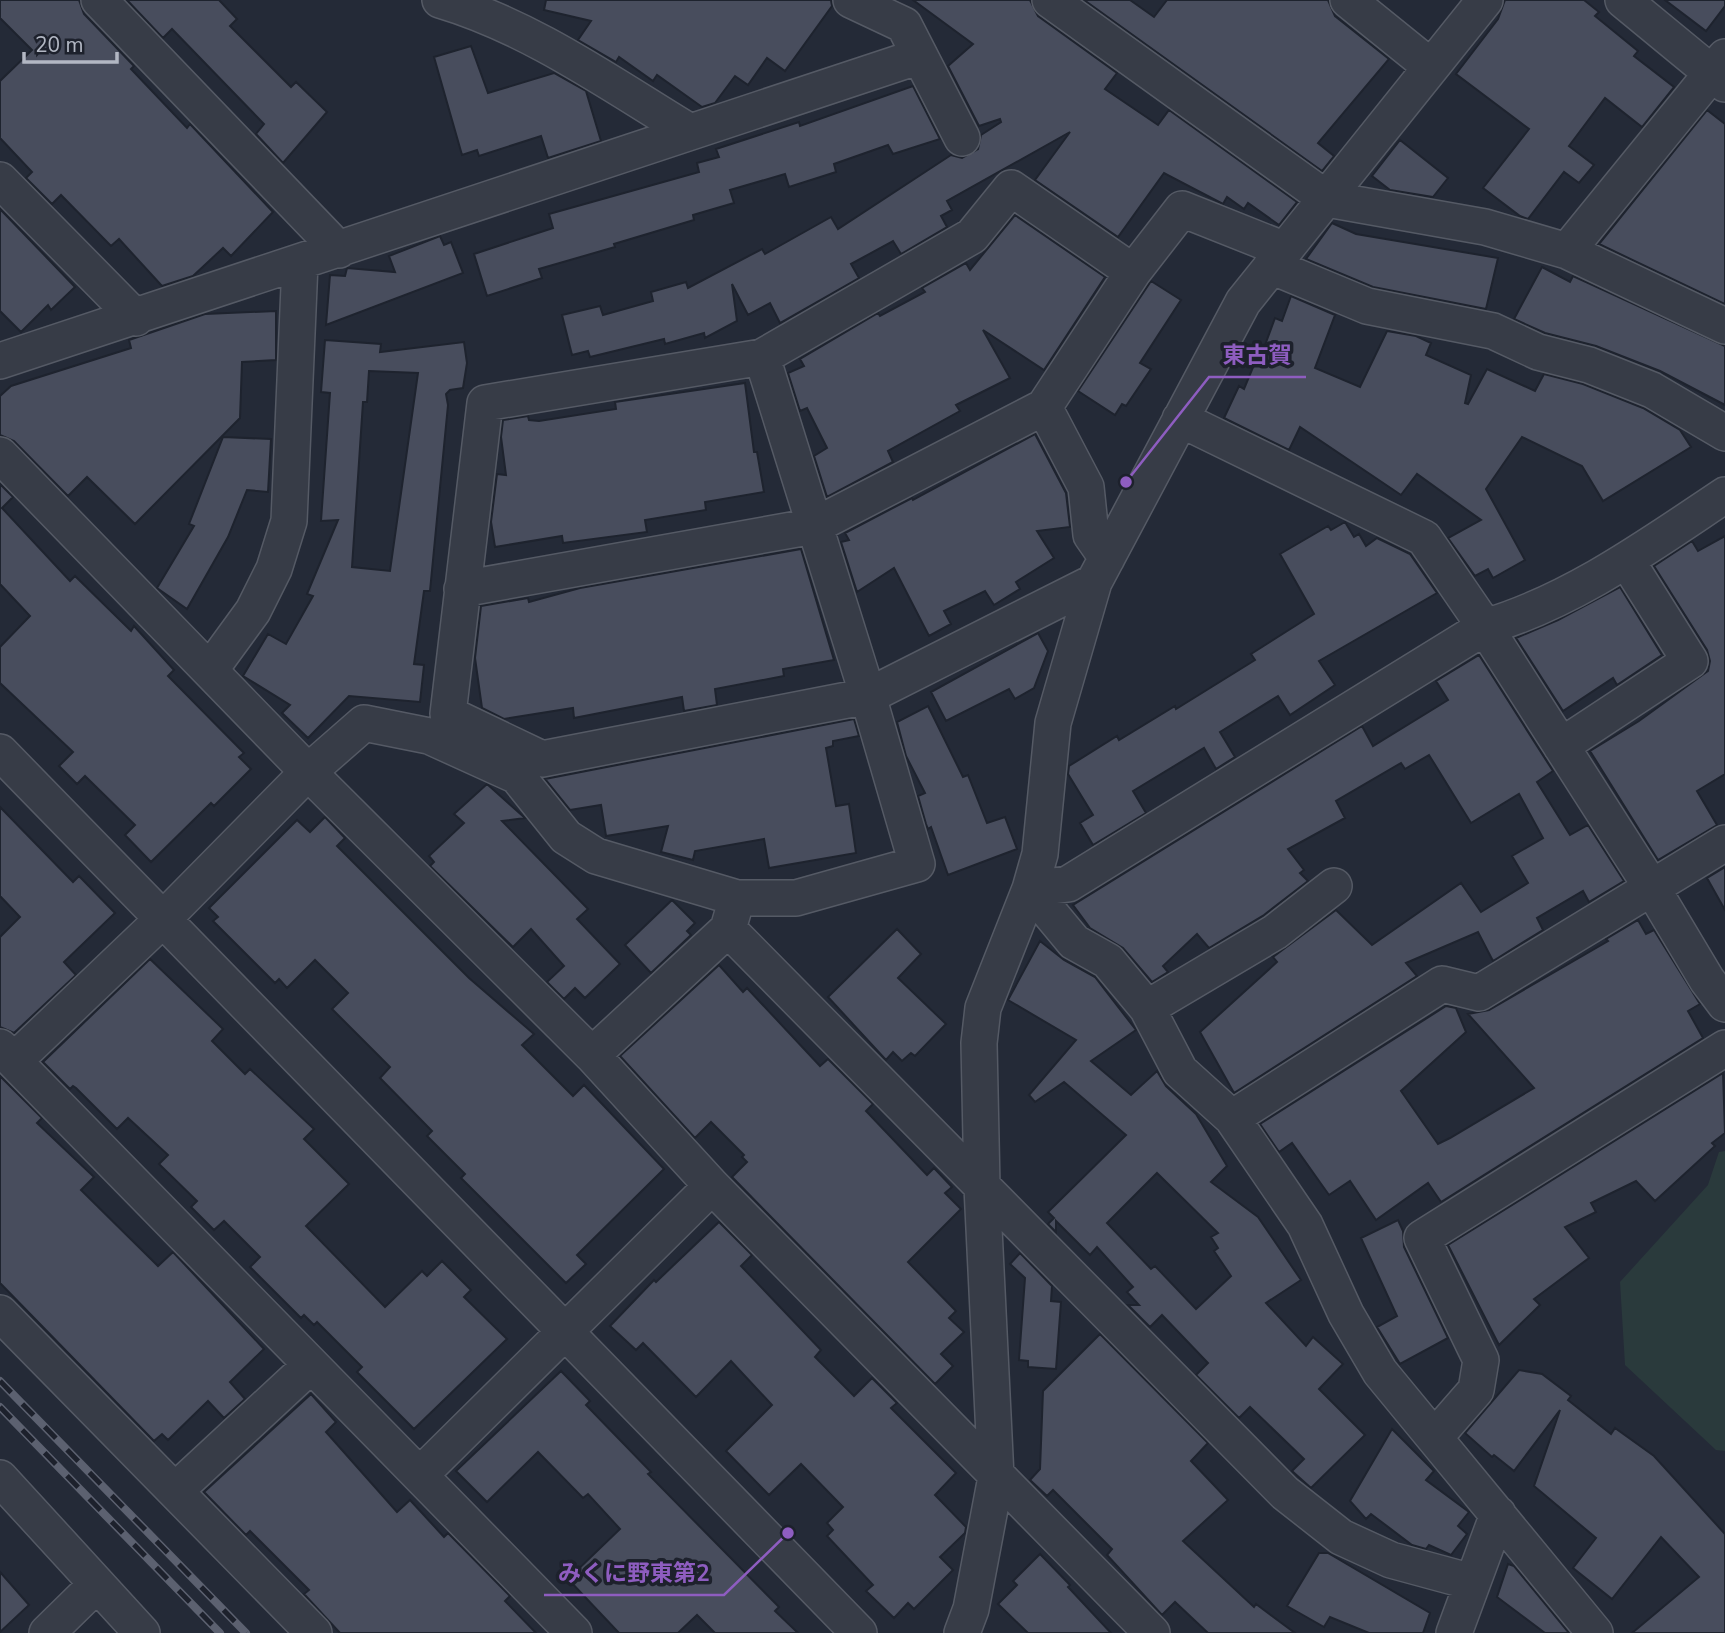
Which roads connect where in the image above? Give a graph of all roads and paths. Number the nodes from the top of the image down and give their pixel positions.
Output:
1 (99, 0) edge
2 (440, 0) edge
3 (851, 0) edge
4 (1050, 0) edge
5 (1348, 0) edge
6 (1485, 0) edge
7 (1623, 0) edge
8 (920, 56) junction
9 (1431, 67) junction
10 (1721, 71) edge
11 (690, 132) junction
12 (962, 138) dead end
13 (0, 180) edge
14 (1327, 199) junction
15 (339, 250) junction
16 (1567, 251) junction
17 (1278, 258) junction
18 (300, 263) junction
19 (1133, 272) junction
20 (136, 318) junction
21 (1725, 326) edge
22 (762, 357) junction
23 (0, 361) edge
24 (1044, 407) junction
25 (1180, 419) junction
26 (1725, 433) edge
27 (0, 454) edge
28 (1725, 495) edge
29 (814, 526) junction
30 (1627, 561) junction
31 (1101, 570) junction
32 (462, 589) junction
33 (1485, 627) junction
34 (210, 670) junction
35 (868, 696) junction
36 (1561, 746) junction
37 (0, 752) edge
38 (308, 772) junction
39 (1725, 843) edge
40 (1334, 886) dead end
41 (1652, 888) junction
42 (1030, 889) junction
43 (732, 914) junction
44 (163, 919) junction
45 (1725, 1004) edge
46 (1147, 1008) junction
47 (1725, 1048) edge
48 (7, 1054) edge
49 (592, 1055) junction
50 (1232, 1118) junction
51 (712, 1186) junction
52 (982, 1187) junction
53 (0, 1313) edge
54 (567, 1332) junction
55 (311, 1365) junction
56 (1434, 1437) junction
57 (420, 1475) junction
58 (996, 1477) junction
59 (0, 1478) edge
60 (175, 1491) junction
61 (1498, 1514) junction
62 (1472, 1582) junction
63 (97, 1584) junction
64 (47, 1633) edge
65 (142, 1633) edge
66 (314, 1633) edge
67 (575, 1633) edge
68 (859, 1633) edge
69 (962, 1633) edge
70 (1152, 1633) edge
71 (1454, 1633) edge
72 (1595, 1633) edge

1 - 15 street
2 - 11 street
3 - 8 street
4 - 14 street
5 - 9 street
6 - 9 street
7 - 10 street
8 - 11 street
8 - 12 street
9 - 14 street
10 - 16 street
11 - 15 street
13 - 20 street
14 - 16 street
14 - 17 street
15 - 18 street
16 - 21 street
17 - 19 street
17 - 25 street
17 - 26 street
18 - 20 street
18 - 34 street
19 - 22 street
19 - 24 street
20 - 23 street
22 - 29 street
22 - 32 street
24 - 29 street
24 - 31 street
25 - 31 street
25 - 33 street
27 - 34 street
28 - 30 street
29 - 32 street
29 - 35 street
30 - 33 street
30 - 36 street
31 - 35 street
31 - 42 street
32 - 35 street
33 - 36 street
33 - 42 street
34 - 38 street
35 - 43 street
36 - 41 street
37 - 44 street
38 - 43 street
38 - 44 street
38 - 49 street
39 - 41 street
40 - 46 street
41 - 45 street
41 - 50 street
42 - 46 street
42 - 52 street
43 - 49 street
43 - 52 street
44 - 48 street
44 - 54 street
46 - 50 street
47 - 56 street
48 - 55 street
49 - 51 street
50 - 56 street
51 - 54 street
51 - 58 street
52 - 58 street
52 - 62 street
53 - 60 street
54 - 57 street
54 - 68 street
55 - 57 street
55 - 60 street
56 - 61 street
57 - 67 street
58 - 69 street
58 - 70 street
59 - 63 street
60 - 66 street
61 - 62 street
61 - 72 street
62 - 71 street
63 - 64 street
63 - 65 street

